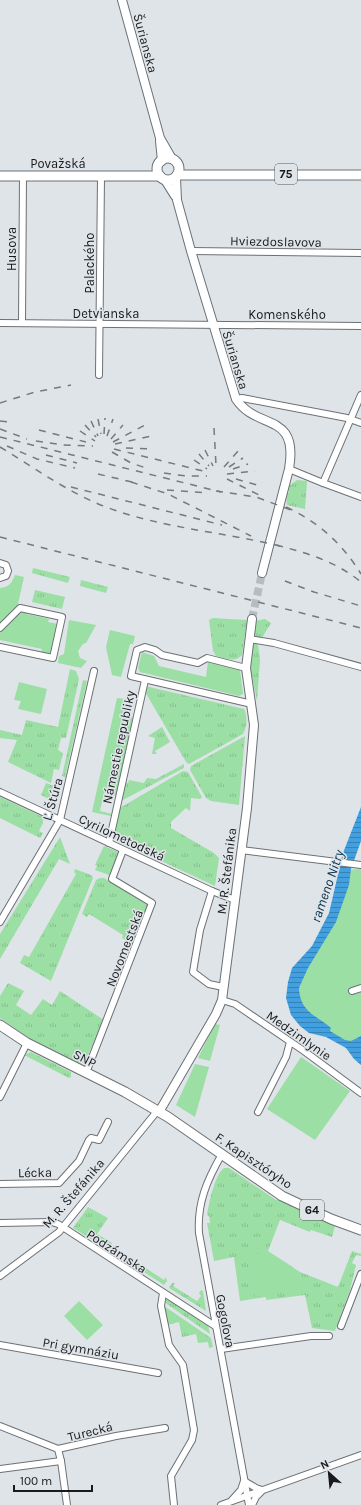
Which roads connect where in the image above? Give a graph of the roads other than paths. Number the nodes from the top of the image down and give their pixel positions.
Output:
1 (122, 0) edge
2 (160, 138) junction
3 (175, 162) junction
4 (160, 163) junction
5 (211, 175) junction
6 (361, 175) edge
7 (0, 176) edge
8 (23, 176) junction
9 (101, 176) junction
10 (116, 176) junction
11 (177, 176) junction
12 (163, 178) junction
13 (177, 200) junction
14 (191, 251) junction
15 (361, 253) edge
16 (0, 323) edge
17 (22, 323) junction
18 (100, 324) junction
19 (212, 324) junction
20 (361, 326) edge
21 (99, 375) dead end
22 (361, 395) edge
23 (236, 399) junction
24 (351, 419) junction
25 (361, 423) edge
26 (289, 469) junction
27 (323, 483) junction
28 (361, 498) edge
29 (0, 563) edge
30 (262, 573) tunnel mouth
31 (0, 578) edge
32 (252, 618) tunnel mouth
33 (0, 628) edge
34 (249, 639) junction
35 (0, 647) edge
36 (361, 667) edge
37 (246, 668) junction
38 (94, 671) dead end
39 (145, 680) junction
40 (252, 704) junction
41 (0, 792) edge
42 (60, 820) junction
43 (109, 843) junction
44 (123, 850) junction
45 (240, 850) junction
46 (358, 865) edge
47 (212, 891) junction
48 (235, 900) junction
49 (0, 922) edge
50 (223, 987) junction
51 (361, 988) edge
52 (352, 991) dead end
53 (222, 1000) junction
54 (0, 1025) edge
55 (290, 1042) junction
56 (27, 1043) junction
57 (86, 1073) junction
58 (361, 1093) edge
59 (0, 1097) edge
60 (258, 1112) dead end
61 (156, 1114) junction
62 (108, 1122) dead end
63 (222, 1154) junction
64 (0, 1184) edge
65 (0, 1223) edge
66 (63, 1228) junction
67 (361, 1230) edge
68 (361, 1274) edge
69 (0, 1276) edge
70 (163, 1293) junction
71 (215, 1326) junction
72 (341, 1326) dead end
73 (329, 1336) dead end
74 (0, 1345) edge
75 (221, 1348) junction
76 (158, 1373) dead end
77 (0, 1426) edge
78 (165, 1428) dead end
79 (58, 1449) junction
80 (361, 1455) edge
81 (61, 1461) junction
82 (0, 1469) edge
83 (244, 1481) junction
84 (262, 1490) junction
85 (247, 1496) junction
86 (229, 1502) junction
87 (67, 1505) edge
88 (174, 1505) edge
89 (221, 1505) edge
90 (242, 1505) edge
91 (250, 1505) edge

1 - 2 street, Šurianska
2 - 3 street, Šurianska
2 - 4 street, Šurianska
3 - 4 main road, 75
3 - 5 main road, 75
3 - 11 main road
4 - 10 main road, Považská / 75
4 - 12 main road
5 - 6 main road, 75
5 - 11 main road, 75
7 - 8 main road, Považská / 75
8 - 9 main road, Považská / 75
8 - 17 street, Husova
9 - 10 main road, Považská / 75
9 - 18 street, Palackého
10 - 12 main road, Považská / 75
11 - 12 main road, 75
11 - 13 street, Šurianska
12 - 13 street, Šurianska
13 - 14 street, Šurianska
14 - 15 street, Hviezdoslavova
14 - 19 street, Šurianska
16 - 17 street, Detvianska
17 - 18 street, Detvianska
18 - 19 street, Detvianska
18 - 21 street, Palackého
19 - 20 street, Komenského
19 - 23 street, Šurianska
22 - 24 street
23 - 24 street
23 - 26 street, Šurianska
24 - 25 street
24 - 27 street
26 - 27 street
26 - 30 street, Šurianska
27 - 28 street
29 - 31 street
32 - 34 street, M. R. Štefánika
33 - 35 street
34 - 36 street
34 - 37 street, M. R. Štefánika
37 - 39 street, Námestie republiky
37 - 40 street, M. R. Štefánika
38 - 42 street, Ľ. Štúra
39 - 40 street, Námestie republiky
39 - 43 street, Námestie republiky
40 - 45 street, M. R. Štefánika
41 - 42 street, Cyrilometodská
42 - 43 street, Cyrilometodská
42 - 49 street, Ľ. Štúra
43 - 44 street, Cyrilometodská
44 - 47 street, Cyrilometodská
44 - 57 street, Novomestská
45 - 46 street
45 - 48 street, M. R. Štefánika
47 - 48 street, Cyrilometodská
47 - 50 street
48 - 50 street, M. R. Štefánika
50 - 53 street, M. R. Štefánika
51 - 52 street
53 - 55 street, Medzimlynie
53 - 61 street, M. R. Štefánika
54 - 56 main road, SNP / 64
55 - 58 street, Medzimlynie
55 - 60 street
56 - 57 main road, SNP / 64
56 - 59 street
57 - 61 main road, SNP / 64
61 - 63 main road, F. Kapisztóryho / 64
61 - 66 street, M. R. Štefánika
62 - 64 street, Lécka
63 - 67 main road, F. Kapisztóryho / 64
63 - 71 street, Gogoľova
65 - 66 street, Podzámska
66 - 69 street, M. R. Štefánika
66 - 70 street, Podzámska
68 - 72 street
70 - 71 street, Podzámska
70 - 88 street
71 - 75 street, Gogoľova
73 - 75 street
74 - 76 street, Pri gymnáziu
75 - 83 street, Gogoľova
77 - 79 street, Turecká
78 - 79 street, Turecká
79 - 81 street
80 - 84 street
81 - 82 street
81 - 87 street
83 - 84 street
83 - 85 street, Gogoľova
83 - 86 street
84 - 85 street
84 - 91 street
85 - 86 street
85 - 91 street, Gogoľova
86 - 89 street
86 - 90 street

